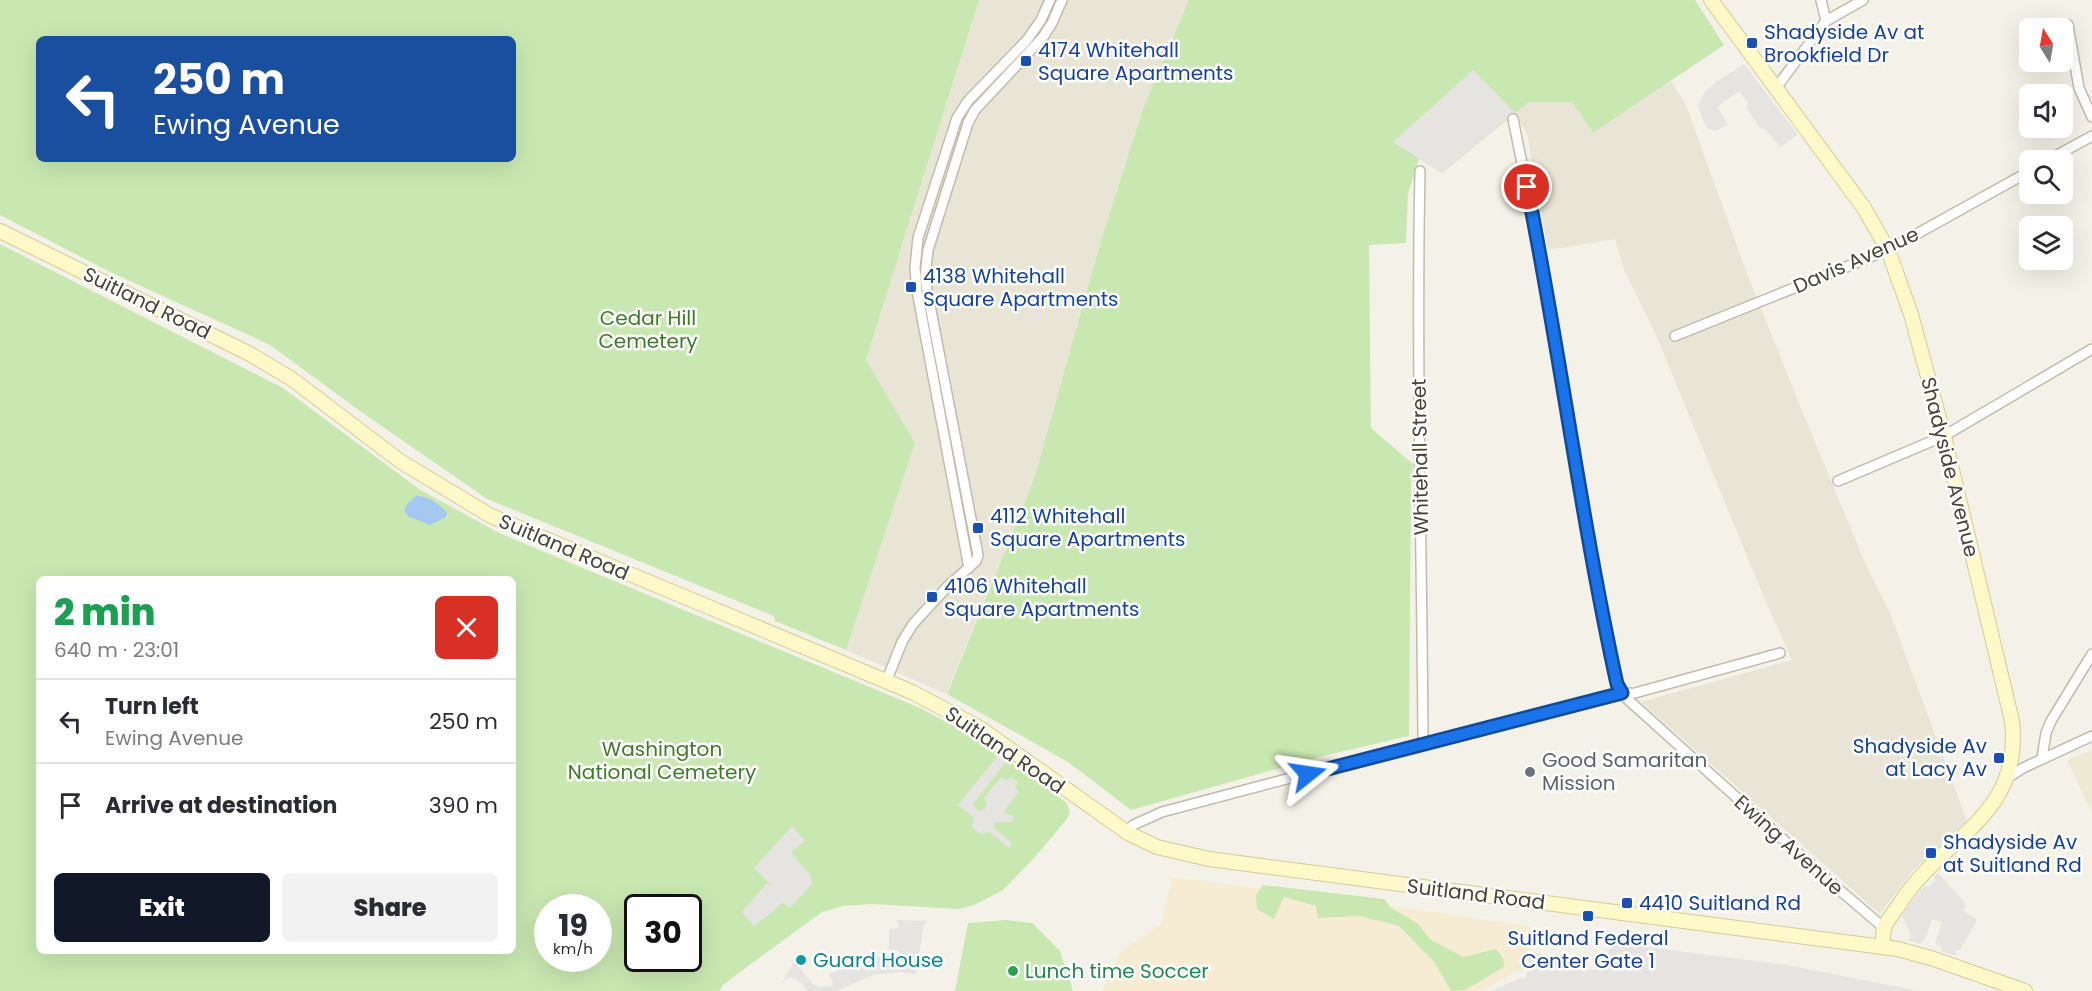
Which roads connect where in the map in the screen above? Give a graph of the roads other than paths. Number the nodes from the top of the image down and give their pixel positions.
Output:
1 (1050, 0) edge
2 (1062, 0) edge
3 (1711, 0) edge
4 (1821, 0) edge
5 (1863, 0) edge
6 (1826, 21) junction
7 (2073, 54) edge
8 (1776, 88) junction
9 (2092, 117) edge
10 (1513, 119) dead end
11 (2092, 136) edge
12 (2066, 150) edge
13 (1420, 171) dead end
14 (2019, 177) edge
15 (0, 231) edge
16 (1888, 250) junction
17 (1675, 336) dead end
18 (2092, 349) edge
19 (1944, 436) junction
20 (1838, 481) dead end
21 (969, 568) junction
22 (1780, 653) dead end
23 (2092, 654) edge
24 (886, 682) junction
25 (1622, 693) junction
26 (2092, 736) edge
27 (1423, 743) junction
28 (2042, 758) junction
29 (2006, 779) junction
30 (1128, 833) junction
31 (1884, 928) junction
32 (1882, 947) junction
33 (2025, 991) edge

1 - 21 street
2 - 21 street
3 - 8 main road, Shadyside Avenue
4 - 6 street
5 - 6 street
6 - 8 street
7 - 9 street
8 - 16 main road, Shadyside Avenue
10 - 25 street, Ewing Avenue
11 - 12 street
13 - 27 street, Whitehall Street
14 - 16 street, Davis Avenue
15 - 24 main road, Suitland Road
16 - 17 street, Davis Avenue
16 - 19 main road, Shadyside Avenue
18 - 19 street
19 - 20 street
19 - 29 main road, Shadyside Avenue
21 - 24 street
22 - 25 street
23 - 28 street
24 - 30 main road, Suitland Road
25 - 27 street
25 - 31 street, Ewing Avenue
26 - 28 street
27 - 30 street
28 - 29 street
29 - 31 main road, Shadyside Avenue
30 - 32 main road, Suitland Road
31 - 32 main road, Shadyside Avenue
32 - 33 main road, Suitland Road

